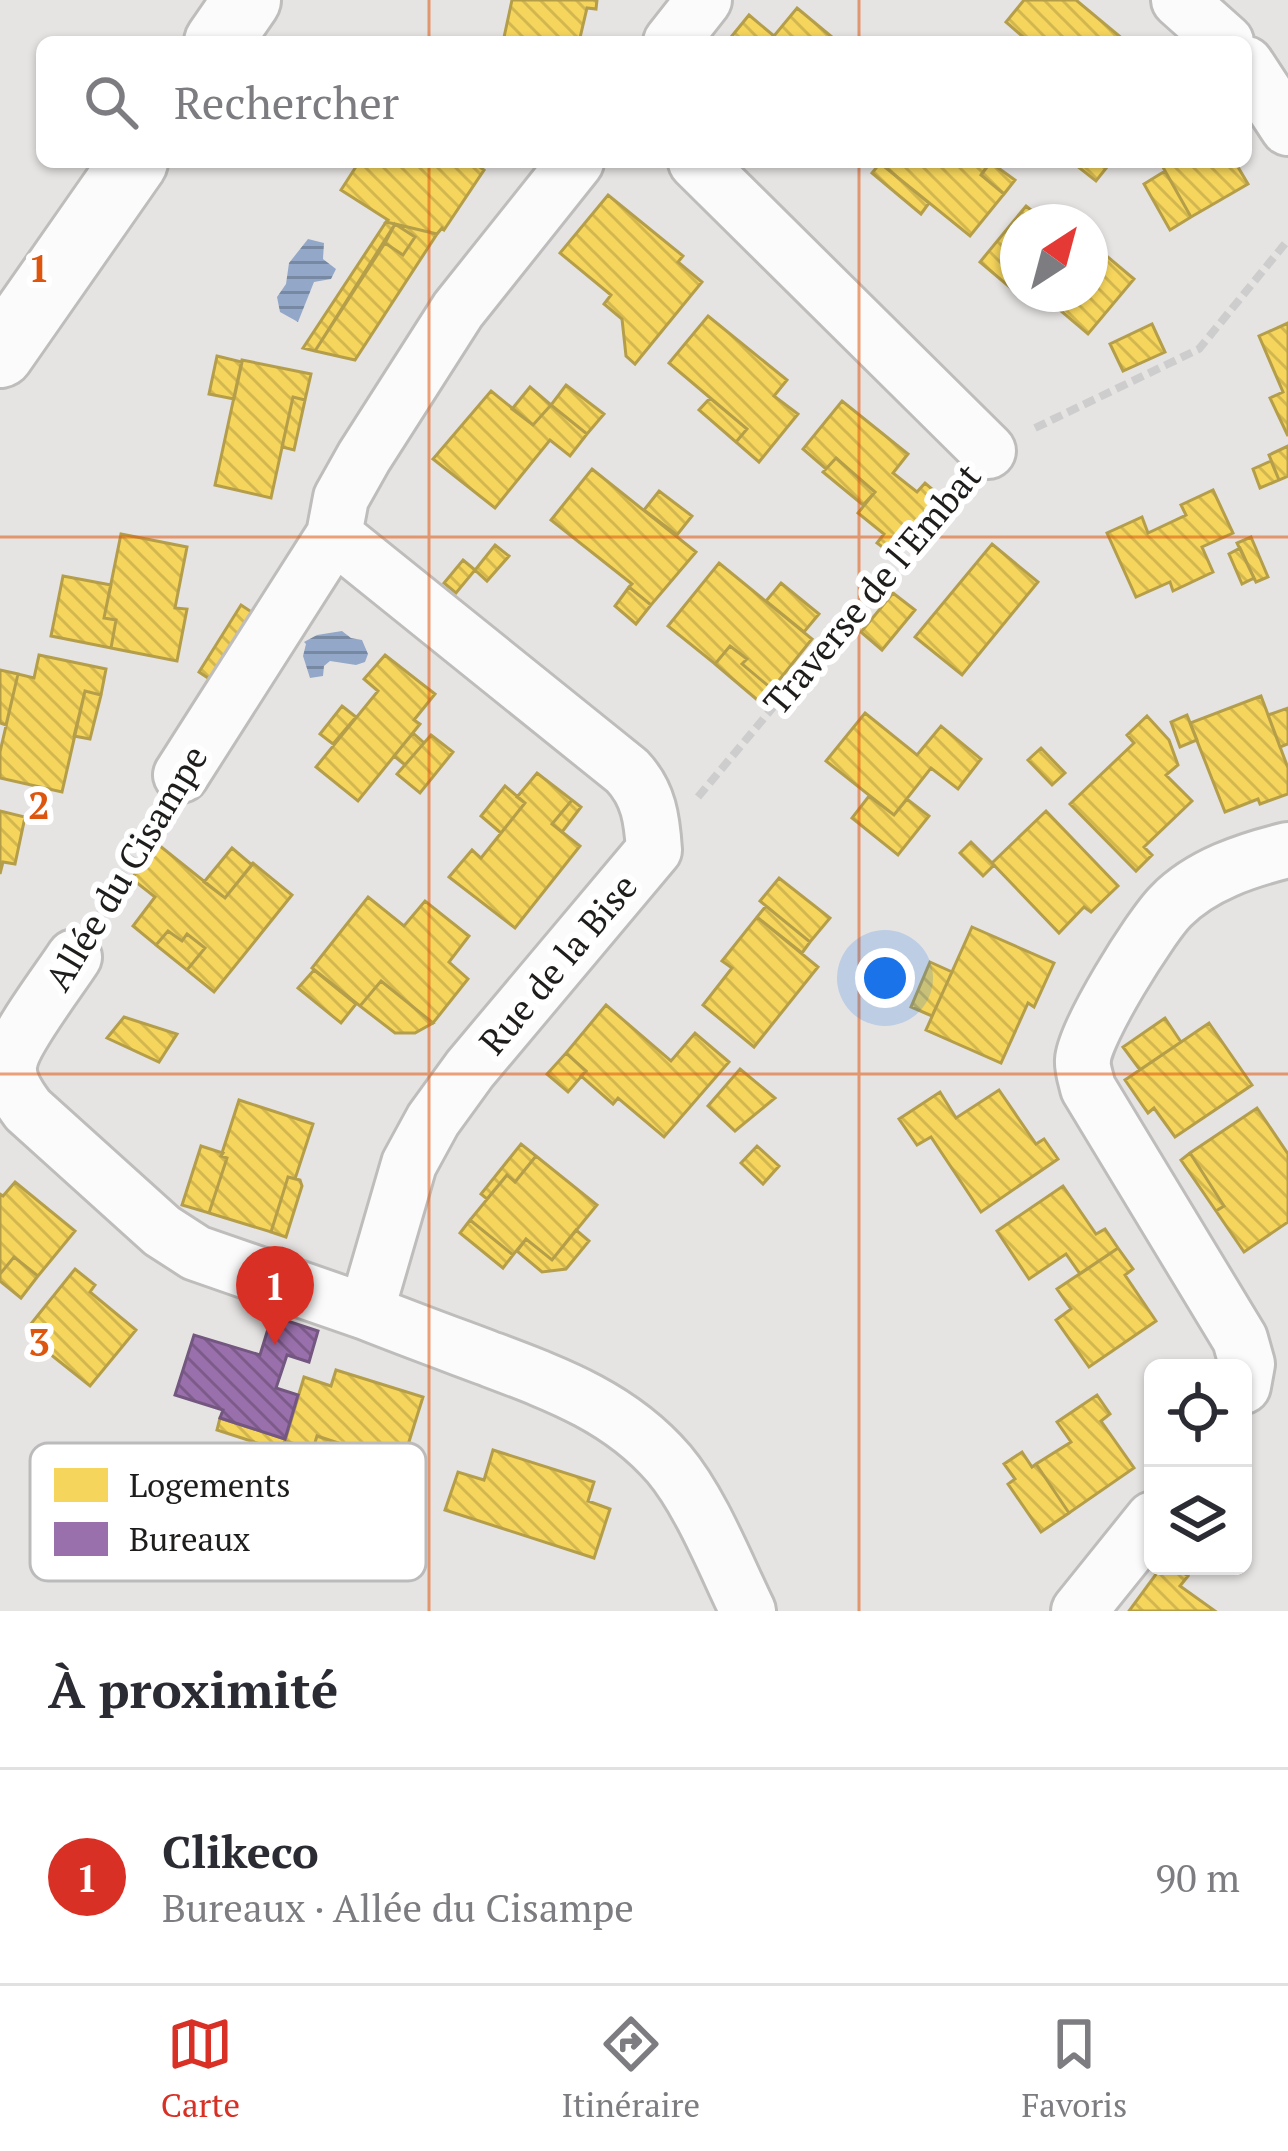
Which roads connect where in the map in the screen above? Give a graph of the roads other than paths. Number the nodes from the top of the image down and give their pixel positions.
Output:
1 (247, 0) edge
2 (704, 0) edge
3 (1179, 0) edge
4 (222, 36) edge
5 (676, 36) edge
6 (1217, 36) edge
7 (1252, 74) edge
8 (1288, 128) edge
9 (130, 168) edge
10 (571, 168) edge
11 (702, 168) edge
12 (0, 354) edge
13 (988, 451) road end
14 (334, 535) junction
15 (182, 775) road end
16 (1288, 850) edge
17 (74, 956) road end
18 (366, 1312) junction
19 (1245, 1359) edge
20 (1144, 1530) edge
21 (748, 1611) edge
22 (1078, 1611) edge

1 - 4 main road
2 - 5 street
3 - 6 street
7 - 8 street
9 - 12 main road
10 - 14 street
11 - 13 street
14 - 15 street, Allée du Cisampe
14 - 18 street, Rue de la Bise
16 - 19 street
17 - 18 street, Allée du Cisampe
18 - 21 street
20 - 22 street

